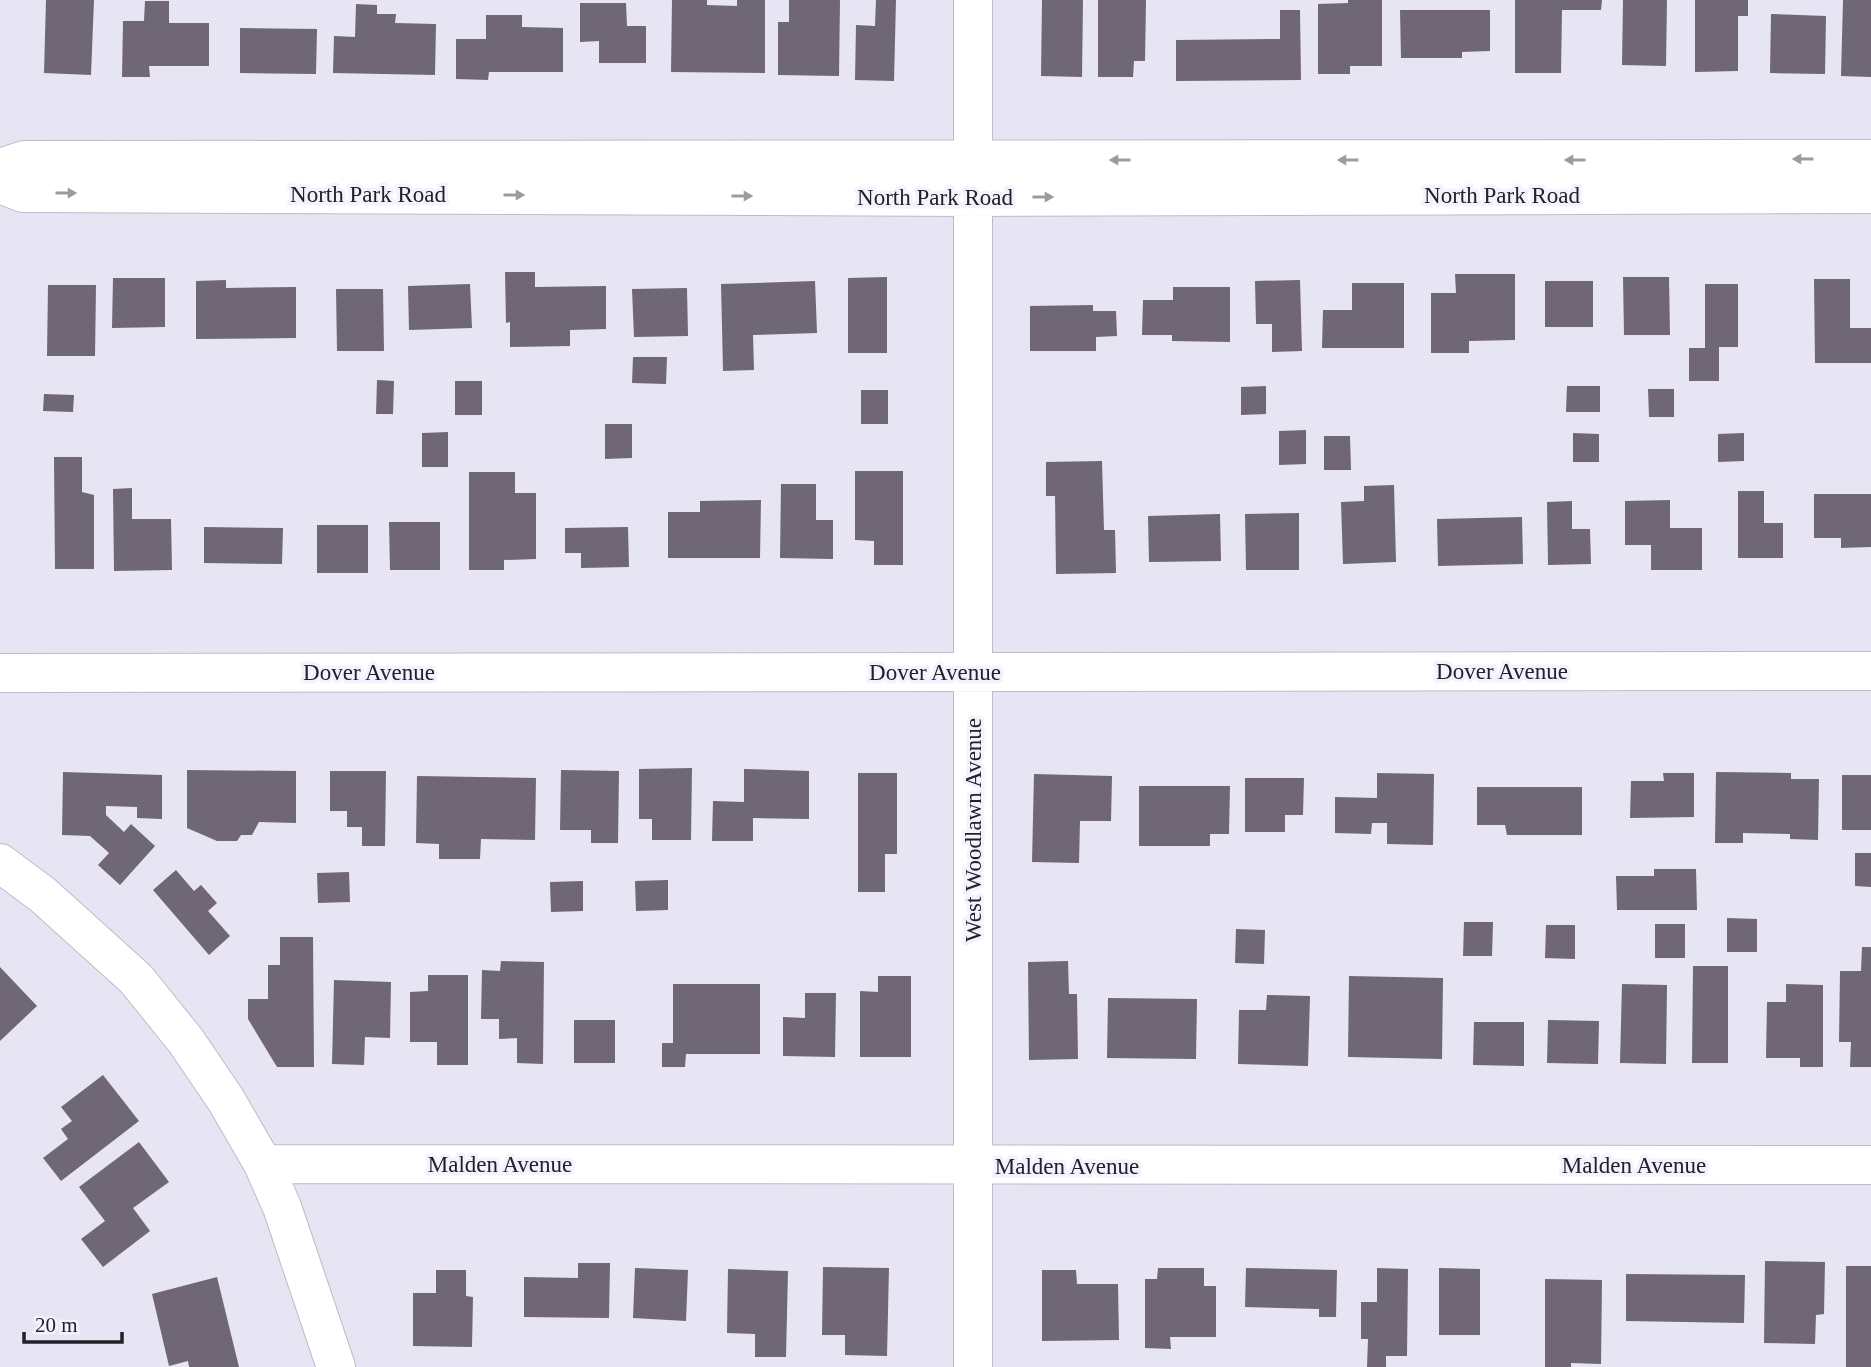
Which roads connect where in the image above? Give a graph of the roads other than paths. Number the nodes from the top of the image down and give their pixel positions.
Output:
1 (973, 0) edge
2 (1871, 159) edge
3 (0, 168) edge
4 (473, 177) junction
5 (973, 179) junction
6 (0, 184) edge
7 (1871, 194) edge
8 (1871, 671) edge
9 (974, 672) junction
10 (0, 673) edge
11 (0, 863) edge
12 (263, 1164) junction
13 (1871, 1165) edge
14 (973, 1166) junction
15 (336, 1367) edge
16 (973, 1367) edge

1 - 5 street, West Woodlawn Avenue
2 -> 5 street, North Park Road
3 - 4 street, North Park Road
4 - 5 street, North Park Road
6 -> 4 street, North Park Road
5 -> 7 street, North Park Road
5 - 9 street, West Woodlawn Avenue
8 - 9 street, Dover Avenue
9 - 10 street, Dover Avenue
9 - 14 street, West Woodlawn Avenue
11 - 12 street
12 - 14 street, Malden Avenue
12 - 15 street
13 - 14 street, Malden Avenue
14 - 16 street, West Woodlawn Avenue

